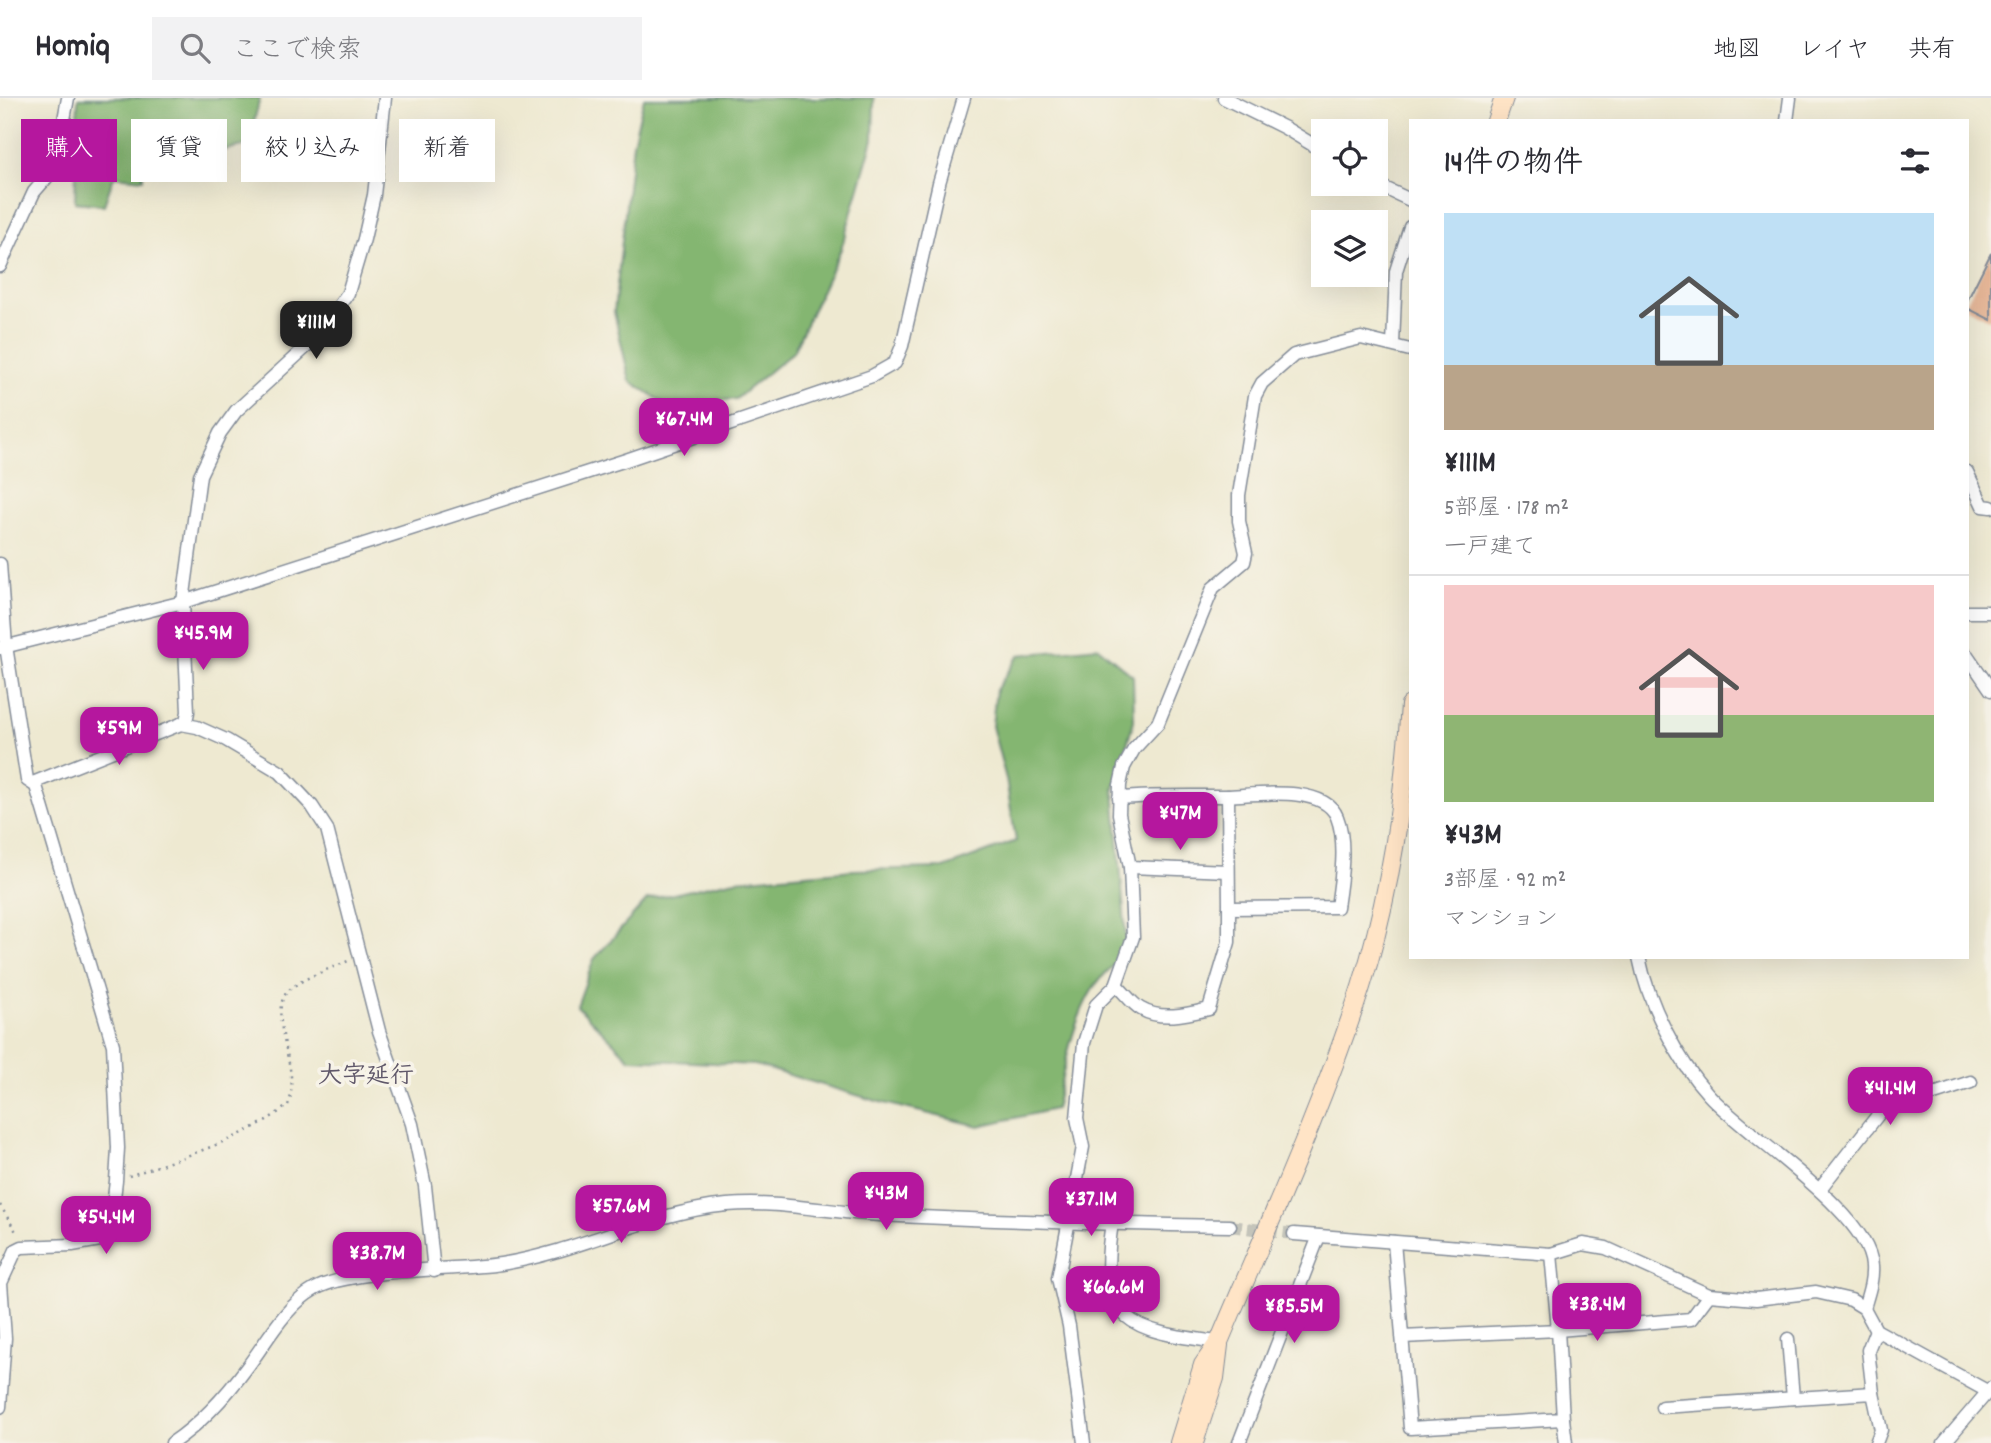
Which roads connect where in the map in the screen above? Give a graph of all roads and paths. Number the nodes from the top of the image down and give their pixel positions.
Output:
1 (68, 98) edge
2 (384, 98) edge
3 (964, 98) edge
4 (1224, 98) edge
5 (1504, 98) edge
6 (1790, 98) edge
7 (1497, 119) edge
8 (1787, 119) edge
9 (1311, 144) edge
10 (1388, 190) edge
11 (1409, 200) edge
12 (1409, 230) edge
13 (0, 266) edge
14 (1393, 345) junction
15 (1409, 350) edge
16 (1969, 477) edge
17 (1991, 507) edge
18 (0, 564) edge
19 (183, 602) junction
20 (1969, 612) edge
21 (1991, 612) edge
22 (3, 647) edge
23 (1969, 659) edge
24 (1991, 690) edge
25 (1409, 714) edge
26 (181, 724) junction
27 (36, 786) junction
28 (1228, 796) junction
29 (1119, 798) junction
30 (1130, 867) junction
31 (1228, 871) junction
32 (1229, 908) junction
33 (360, 956) junction
34 (1640, 959) edge
35 (1116, 985) junction
36 (1971, 1082) dead end
37 (116, 1181) junction
38 (1820, 1189) junction
39 (0, 1205) edge
40 (1071, 1220) junction
41 (1112, 1223) junction
42 (1230, 1226) tunnel mouth
43 (1294, 1234) tunnel mouth
44 (1319, 1236) junction
45 (1394, 1242) junction
46 (22, 1247) junction
47 (1551, 1254) junction
48 (434, 1271) junction
49 (1709, 1295) junction
50 (1864, 1308) junction
51 (1558, 1330) junction
52 (1876, 1330) junction
53 (1402, 1337) junction
54 (1788, 1339) dead end
55 (1219, 1342) junction
56 (1989, 1390) edge
57 (1873, 1393) junction
58 (1793, 1398) junction
59 (0, 1407) edge
60 (1662, 1407) dead end
61 (1563, 1419) junction
62 (172, 1443) edge
63 (1084, 1443) edge
64 (1179, 1443) edge
65 (1194, 1443) edge
66 (1239, 1443) edge
67 (1566, 1443) edge
68 (1875, 1443) edge
69 (1944, 1443) edge

1 - 13 street
2 - 19 street
3 - 19 street
4 - 9 street
5 - 7 street
6 - 8 street
10 - 11 street
12 - 14 street
14 - 15 street
14 - 29 street
16 - 17 street
18 - 22 street
19 - 22 street
19 - 26 street
20 - 21 street
22 - 27 street
23 - 24 street
25 - 55 street
26 - 27 street
26 - 33 street
27 - 37 street
28 - 29 street
28 - 31 street
28 - 32 street
29 - 30 street
30 - 31 street
30 - 35 street
31 - 32 street
32 - 35 street
33 - 37 path
33 - 48 street
34 - 38 street
35 - 40 street
36 - 38 street
37 - 46 street
38 - 50 street
39 - 46 path
40 - 41 street
40 - 48 street
40 - 63 street
41 - 42 street
41 - 55 street
43 - 44 street
44 - 45 street
44 - 66 street
45 - 47 street
45 - 53 street
46 - 59 street
47 - 49 street
47 - 51 street
48 - 62 street
49 - 50 street
49 - 51 street
50 - 52 street
51 - 53 street
51 - 61 street
52 - 56 street
52 - 57 street
53 - 61 street
54 - 58 street
55 - 64 street
55 - 65 street
56 - 69 street
57 - 58 street
57 - 68 street
58 - 60 street
61 - 67 street

